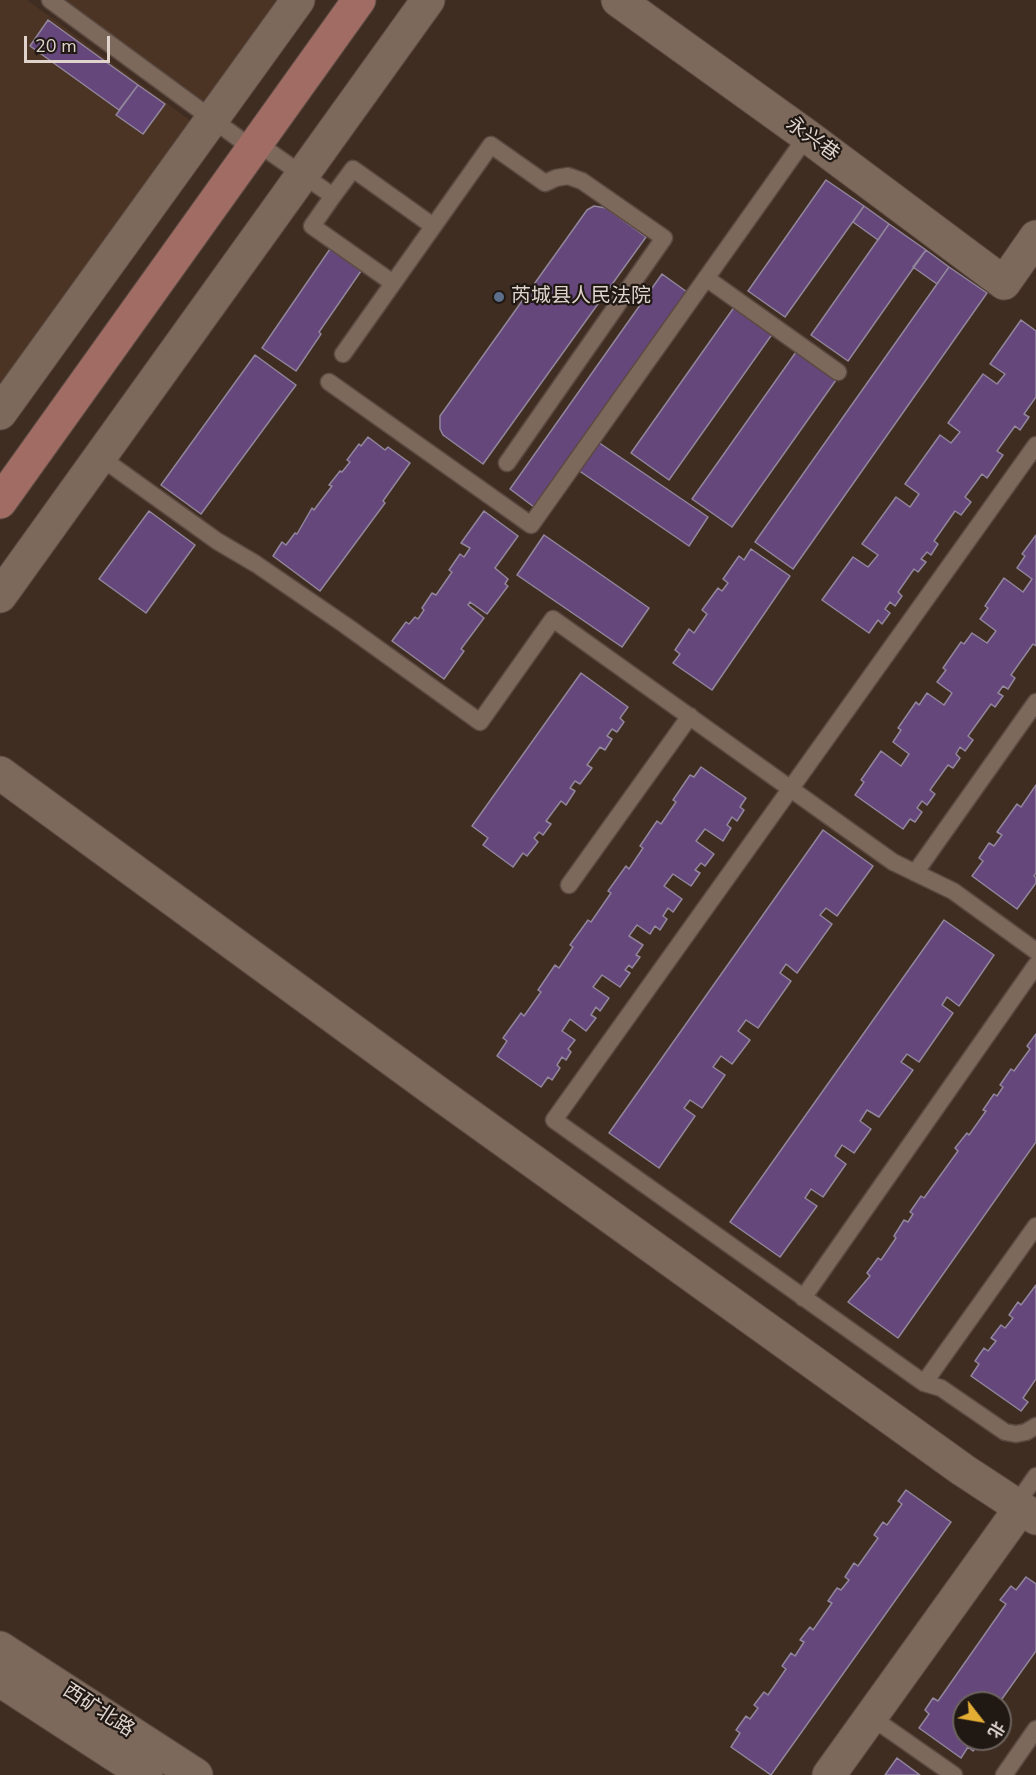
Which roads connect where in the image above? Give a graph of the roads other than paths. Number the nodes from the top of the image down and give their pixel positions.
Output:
1 (50, 0) edge
2 (298, 0) edge
3 (359, 0) edge
4 (428, 0) edge
5 (618, 0) edge
6 (212, 119) junction
7 (807, 136) junction
8 (255, 146) junction
9 (303, 174) junction
10 (333, 196) junction
11 (434, 226) junction
12 (1036, 237) edge
13 (706, 278) junction
14 (393, 283) junction
15 (343, 354) dead end
16 (838, 372) dead end
17 (329, 382) dead end
18 (0, 413) edge
19 (1036, 446) edge
20 (100, 457) junction
21 (507, 463) dead end
22 (1030, 468) edge
23 (0, 502) edge
24 (0, 596) edge
25 (1036, 702) edge
26 (690, 716) junction
27 (0, 773) edge
28 (791, 789) junction
29 (915, 873) junction
30 (569, 885) dead end
31 (1036, 951) edge
32 (1036, 965) edge
33 (1036, 1226) edge
34 (804, 1298) junction
35 (924, 1383) junction
36 (1036, 1426) edge
37 (1036, 1476) edge
38 (1024, 1511) edge
39 (0, 1648) edge
40 (0, 1680) edge
41 (871, 1717) junction
42 (1036, 1729) edge
43 (146, 1775) edge
44 (196, 1775) edge
45 (829, 1775) edge
46 (954, 1775) edge
47 (1004, 1775) edge

1 - 6 lane
2 - 6 street
3 - 8 main road
4 - 9 street
5 - 7 street, 永兴巷
6 - 8 lane
6 - 18 street
7 - 12 street, 永兴巷
7 - 13 lane
8 - 9 lane
8 - 23 main road
9 - 10 lane
9 - 20 street
10 - 11 lane
10 - 14 lane
11 - 14 lane
11 - 21 lane
13 - 16 lane
13 - 17 lane
14 - 15 lane
19 - 22 lane
20 - 24 street
20 - 26 lane
22 - 28 lane
25 - 29 lane
26 - 28 lane
26 - 30 lane
27 - 38 street
28 - 29 lane
28 - 34 lane
29 - 31 lane
32 - 34 lane
33 - 35 lane
34 - 35 lane
35 - 36 lane
37 - 38 lane
38 - 41 street
39 - 44 street, 西矿北路
40 - 43 street, 西矿北路
41 - 45 street
41 - 46 lane
42 - 47 lane

